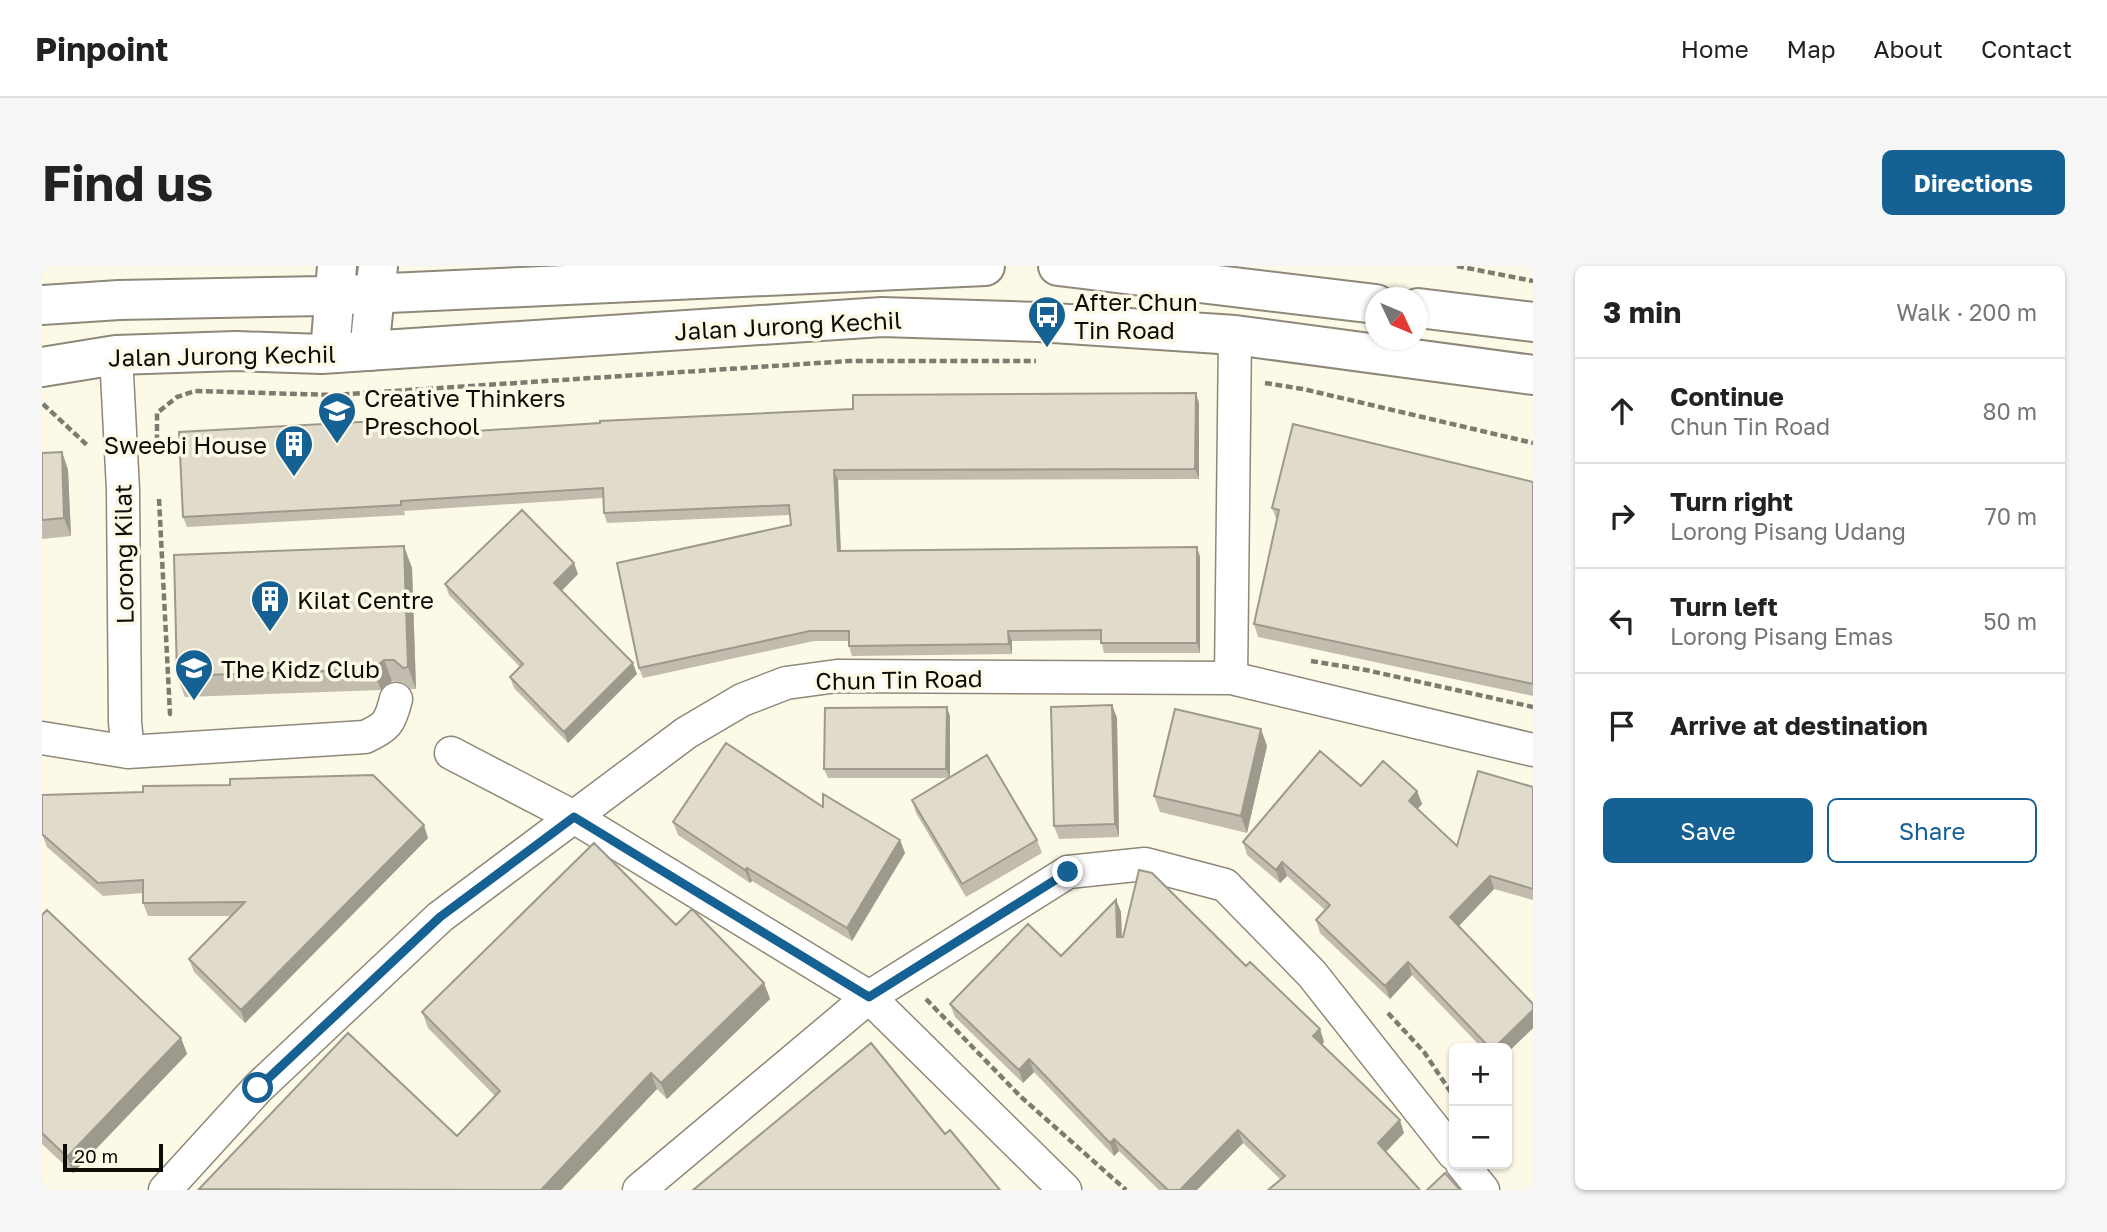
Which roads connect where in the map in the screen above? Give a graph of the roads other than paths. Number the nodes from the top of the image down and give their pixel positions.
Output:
1 (985, 266) edge
2 (1058, 266) edge
3 (336, 280) edge
4 (376, 280) edge
5 (1365, 302) edge
6 (42, 304) edge
7 (1428, 309) edge
8 (1533, 322) edge
9 (1235, 335) junction
10 (369, 351) junction
11 (330, 353) junction
12 (116, 355) junction
13 (42, 367) edge
14 (1533, 375) edge
15 (1231, 678) junction
16 (396, 699) edge
17 (42, 738) edge
18 (1533, 750) edge
19 (128, 752) junction
20 (451, 753) dead end
21 (574, 817) junction
22 (869, 997) junction
23 (1449, 1148) edge
24 (1466, 1169) edge
25 (165, 1190) edge
26 (639, 1190) edge
27 (1065, 1190) edge
28 (1483, 1190) edge

1 - 4 main road, Jalan Jurong Kechil
2 - 5 main road
3 - 4 main road, Jalan Jurong Kechil
3 - 6 main road, Jalan Jurong Kechil
3 - 11 main road
4 - 10 main road
7 - 8 main road
9 - 10 main road, Jalan Jurong Kechil
9 - 14 main road, Jalan Jurong Kechil
9 - 15 street
10 - 11 main road, Jalan Jurong Kechil
11 - 12 main road, Jalan Jurong Kechil
12 - 13 main road, Jalan Jurong Kechil
12 - 19 street, Lorong Kilat
15 - 18 street, Chun Tin Road
15 - 21 street, Chun Tin Road
16 - 19 street
17 - 19 street
20 - 21 street
21 - 22 street
21 - 25 street, Chun Tin Road
22 - 23 street
22 - 26 street
22 - 27 street
24 - 28 street

